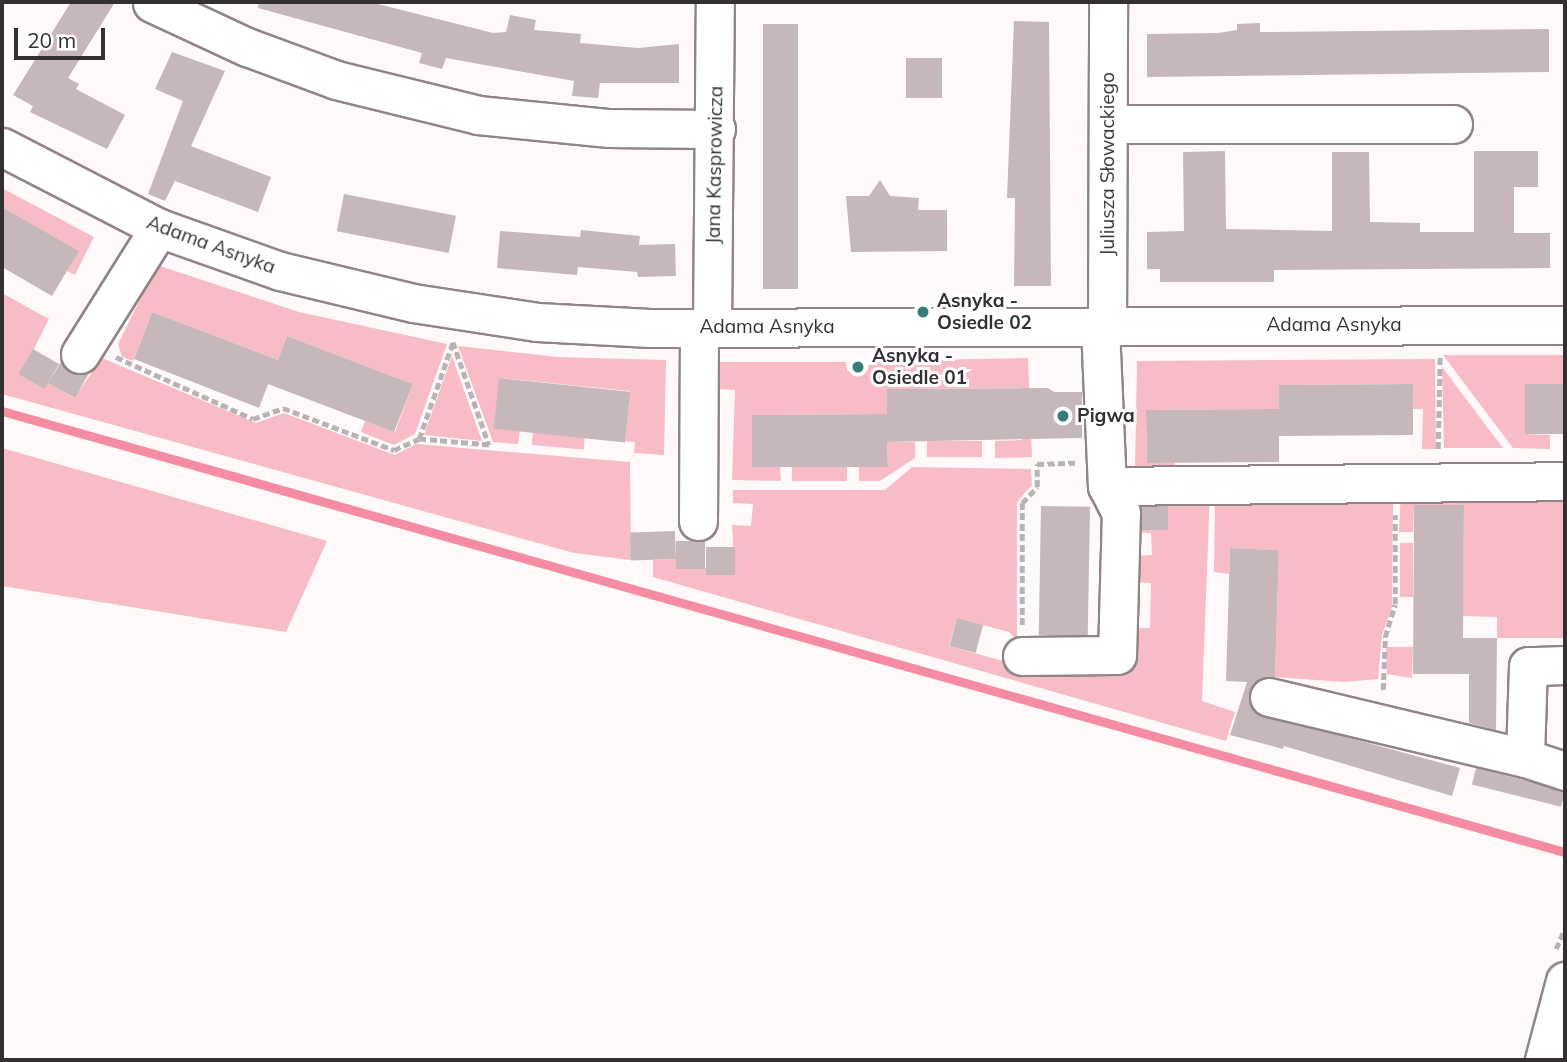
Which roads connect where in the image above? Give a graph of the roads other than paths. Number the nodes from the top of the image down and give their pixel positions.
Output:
1 (715, 2) edge
2 (1108, 2) edge
3 (152, 3) edge
4 (1109, 124) junction
5 (1453, 124) dead end
6 (716, 129) junction
7 (2, 147) edge
8 (159, 228) junction
9 (1565, 325) edge
10 (1104, 327) junction
11 (706, 328) junction
12 (80, 354) dead end
13 (1565, 481) edge
14 (1107, 486) junction
15 (698, 521) dead end
16 (1023, 656) road end
17 (1565, 665) edge
18 (1269, 697) dead end
19 (1525, 758) junction
20 (1565, 771) edge
21 (1565, 981) edge
22 (1544, 1060) edge

1 - 6 street, Jana Kasprowicza
2 - 4 street, Juliusza Słowackiego
3 - 6 street
4 - 5 street
4 - 10 street, Juliusza Słowackiego
6 - 11 street, Jana Kasprowicza
7 - 8 street, Adama Asnyka
8 - 11 street, Adama Asnyka
8 - 12 street
9 - 10 street, Adama Asnyka
10 - 11 street, Adama Asnyka
10 - 14 street, Juliusza Słowackiego
11 - 15 street, Jana Kasprowicza
13 - 14 street
14 - 16 street
17 - 19 street
18 - 19 street
19 - 20 street
21 - 22 street

